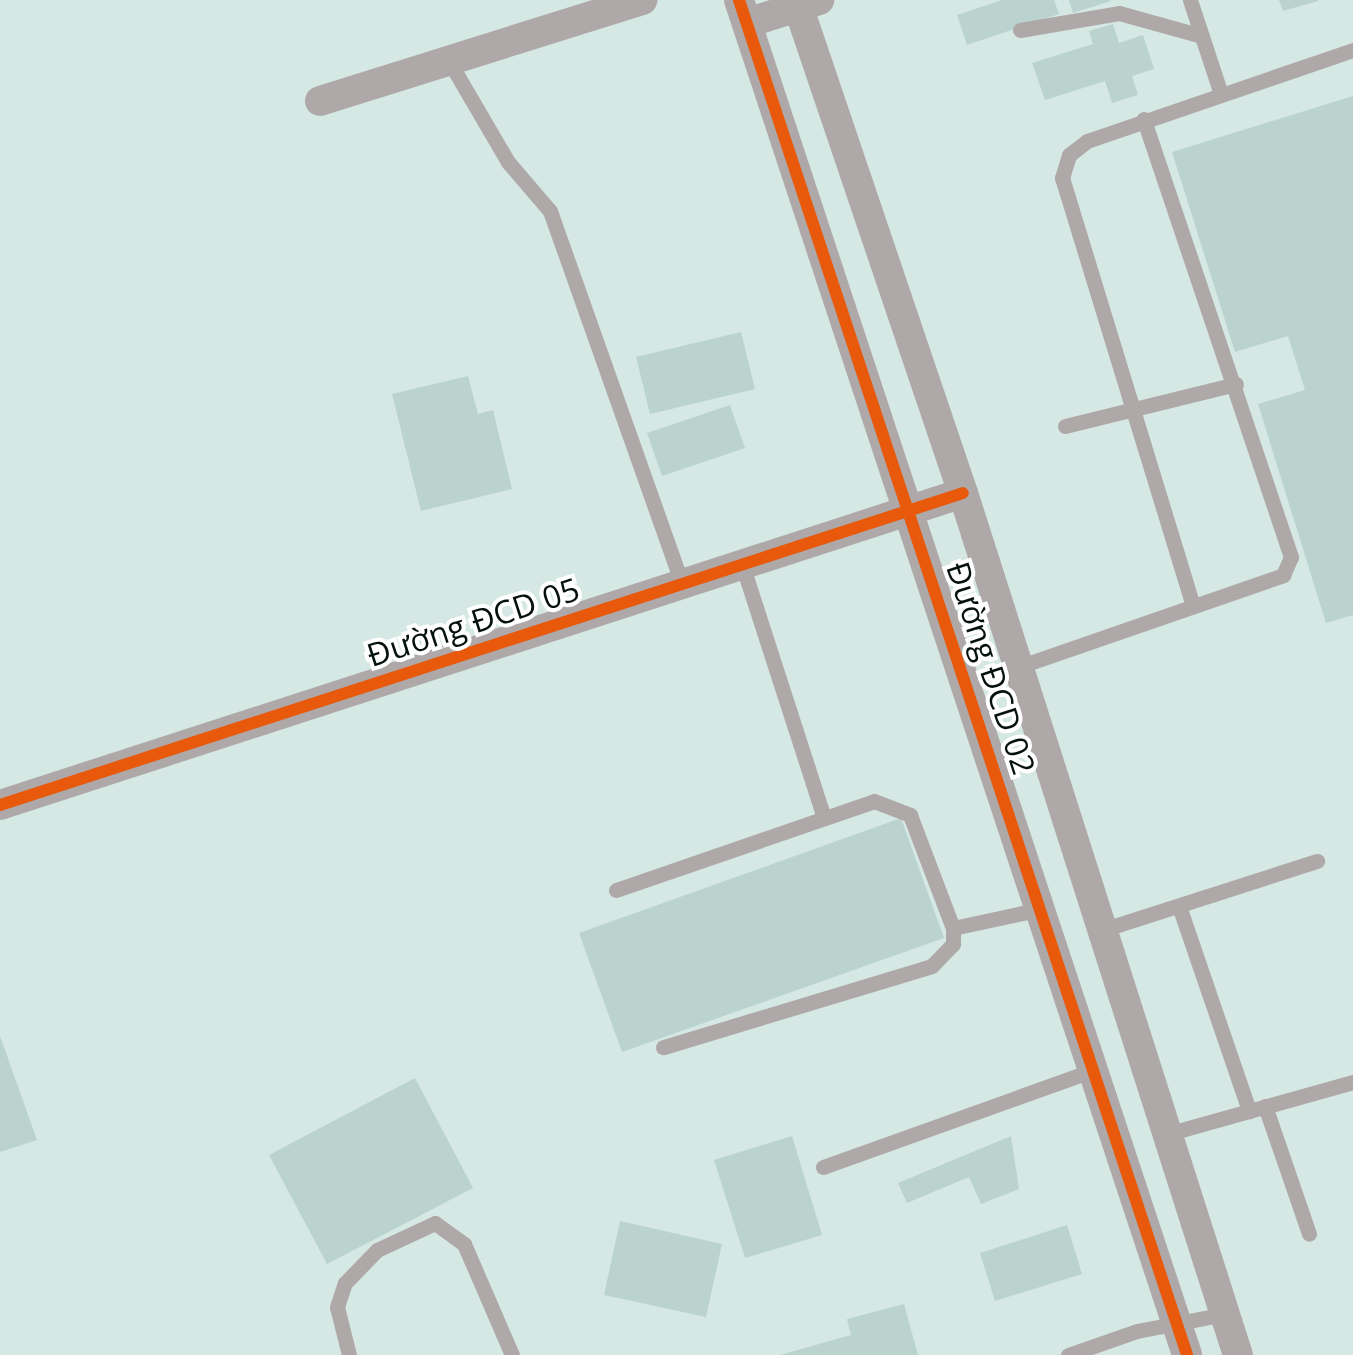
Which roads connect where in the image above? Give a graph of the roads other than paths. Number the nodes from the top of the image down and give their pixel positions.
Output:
1 (644, 0) edge
2 (1190, 0) edge
3 (804, 2) edge
4 (743, 12) edge
5 (1020, 30) dead end
6 (1202, 36) junction
7 (1353, 50) edge
8 (449, 61) junction
9 (1220, 90) junction
10 (320, 101) dead end
11 (1144, 119) junction
12 (1236, 384) junction
13 (1131, 410) junction
14 (1065, 426) dead end
15 (962, 493) junction
16 (910, 511) junction
17 (742, 564) junction
18 (682, 584) junction
19 (1193, 606) junction
20 (1018, 666) junction
21 (0, 806) edge
22 (824, 818) junction
23 (1317, 862) dead end
24 (616, 890) dead end
25 (1179, 906) junction
26 (1041, 909) junction
27 (954, 928) junction
28 (1102, 930) junction
29 (662, 1048) dead end
30 (1094, 1070) junction
31 (1353, 1082) edge
32 (1257, 1109) junction
33 (1168, 1134) junction
34 (823, 1168) dead end
35 (1309, 1234) dead end
36 (1225, 1314) junction
37 (1182, 1341) edge
38 (349, 1355) edge
39 (512, 1355) edge
40 (1068, 1355) edge
41 (1238, 1355) edge

1 - 8 street
2 - 6 lane
3 - 4 street
3 - 15 street, Đường ĐCD 02
4 - 16 street, Đường ĐCD 02
5 - 6 lane
6 - 9 lane
7 - 9 lane
8 - 10 street
8 - 18 lane
9 - 11 lane
11 - 12 lane
11 - 13 lane
12 - 13 lane
12 - 19 lane
13 - 14 lane
13 - 19 lane
15 - 16 street, Đường ĐCD 05
15 - 20 street, Đường ĐCD 02
16 - 17 street, Đường ĐCD 05
16 - 26 street, Đường ĐCD 02
17 - 18 street, Đường ĐCD 05
17 - 22 lane
18 - 21 street, Đường ĐCD 05
19 - 20 lane
20 - 28 street, Đường ĐCD 02
22 - 24 lane
22 - 27 lane
23 - 25 lane
25 - 28 lane
25 - 32 lane
26 - 27 lane
26 - 30 street, Đường ĐCD 02
27 - 29 lane
28 - 33 street, Đường ĐCD 02
30 - 34 lane
30 - 37 street, Đường ĐCD 02
31 - 32 lane
32 - 33 lane
32 - 35 lane
33 - 36 street, Đường ĐCD 02
36 - 37 lane
36 - 41 street, Đường ĐCD 02
37 - 40 lane
38 - 39 lane

